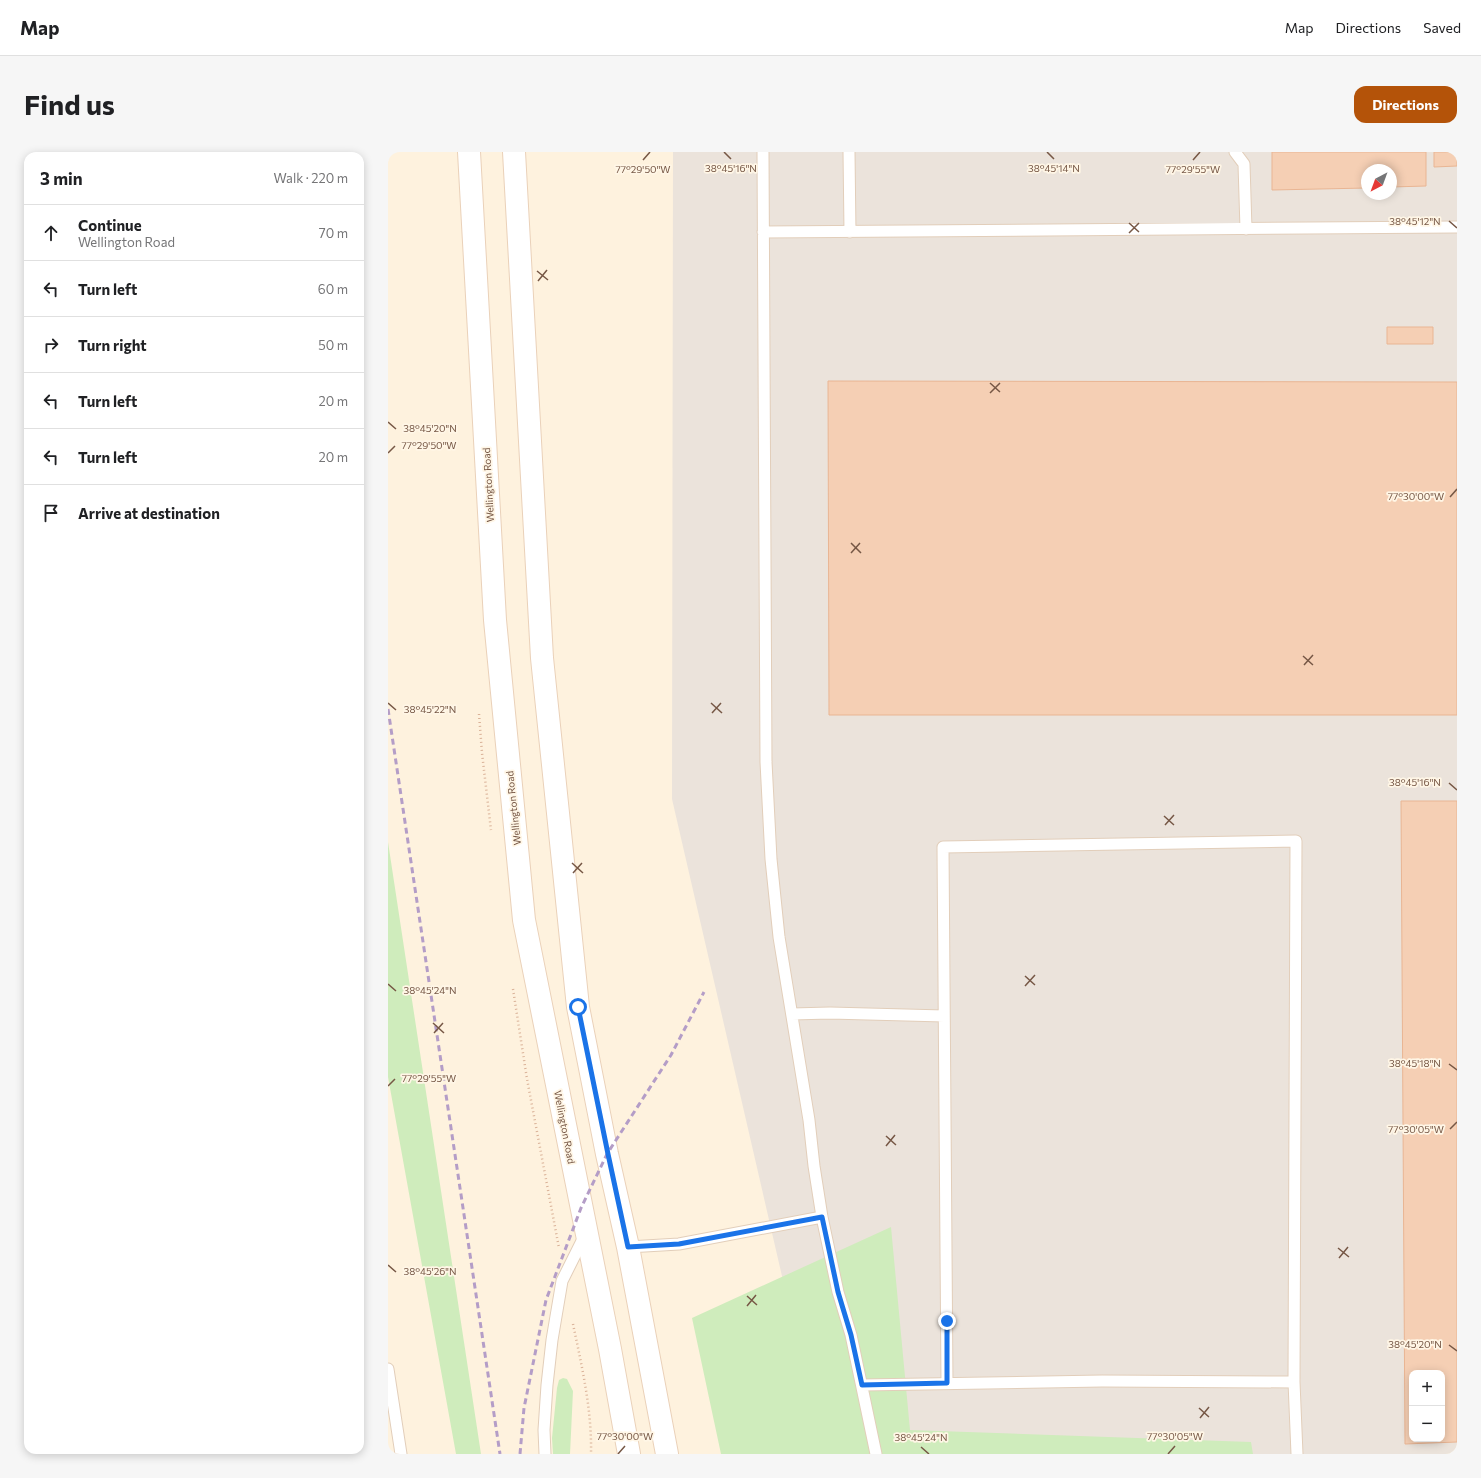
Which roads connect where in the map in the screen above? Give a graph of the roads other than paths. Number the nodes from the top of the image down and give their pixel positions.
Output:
1 (469, 152) edge
2 (514, 152) edge
3 (763, 152) edge
4 (850, 152) edge
5 (1235, 152) edge
6 (1457, 227) edge
7 (1246, 229) junction
8 (763, 232) junction
9 (850, 232) junction
10 (792, 1014) junction
11 (944, 1016) junction
12 (822, 1217) junction
13 (587, 1232) junction
14 (628, 1247) junction
15 (388, 1369) edge
16 (1294, 1382) junction
17 (947, 1383) junction
18 (862, 1385) junction
19 (401, 1454) edge
20 (545, 1454) edge
21 (629, 1454) edge
22 (667, 1454) edge
23 (876, 1454) edge
24 (1297, 1454) edge

1 - 13 main road, Wellington Road
2 - 14 main road
3 - 8 lane
4 - 9 lane
5 - 7 lane
6 - 7 lane
7 - 9 lane
8 - 9 lane
8 - 10 lane
10 - 11 lane
10 - 12 lane
11 - 16 lane
11 - 17 lane
12 - 14 lane
12 - 18 lane
13 - 20 lane
13 - 21 main road, Wellington Road
14 - 22 main road
15 - 19 lane
16 - 17 lane
16 - 24 lane
17 - 18 lane
18 - 23 lane

